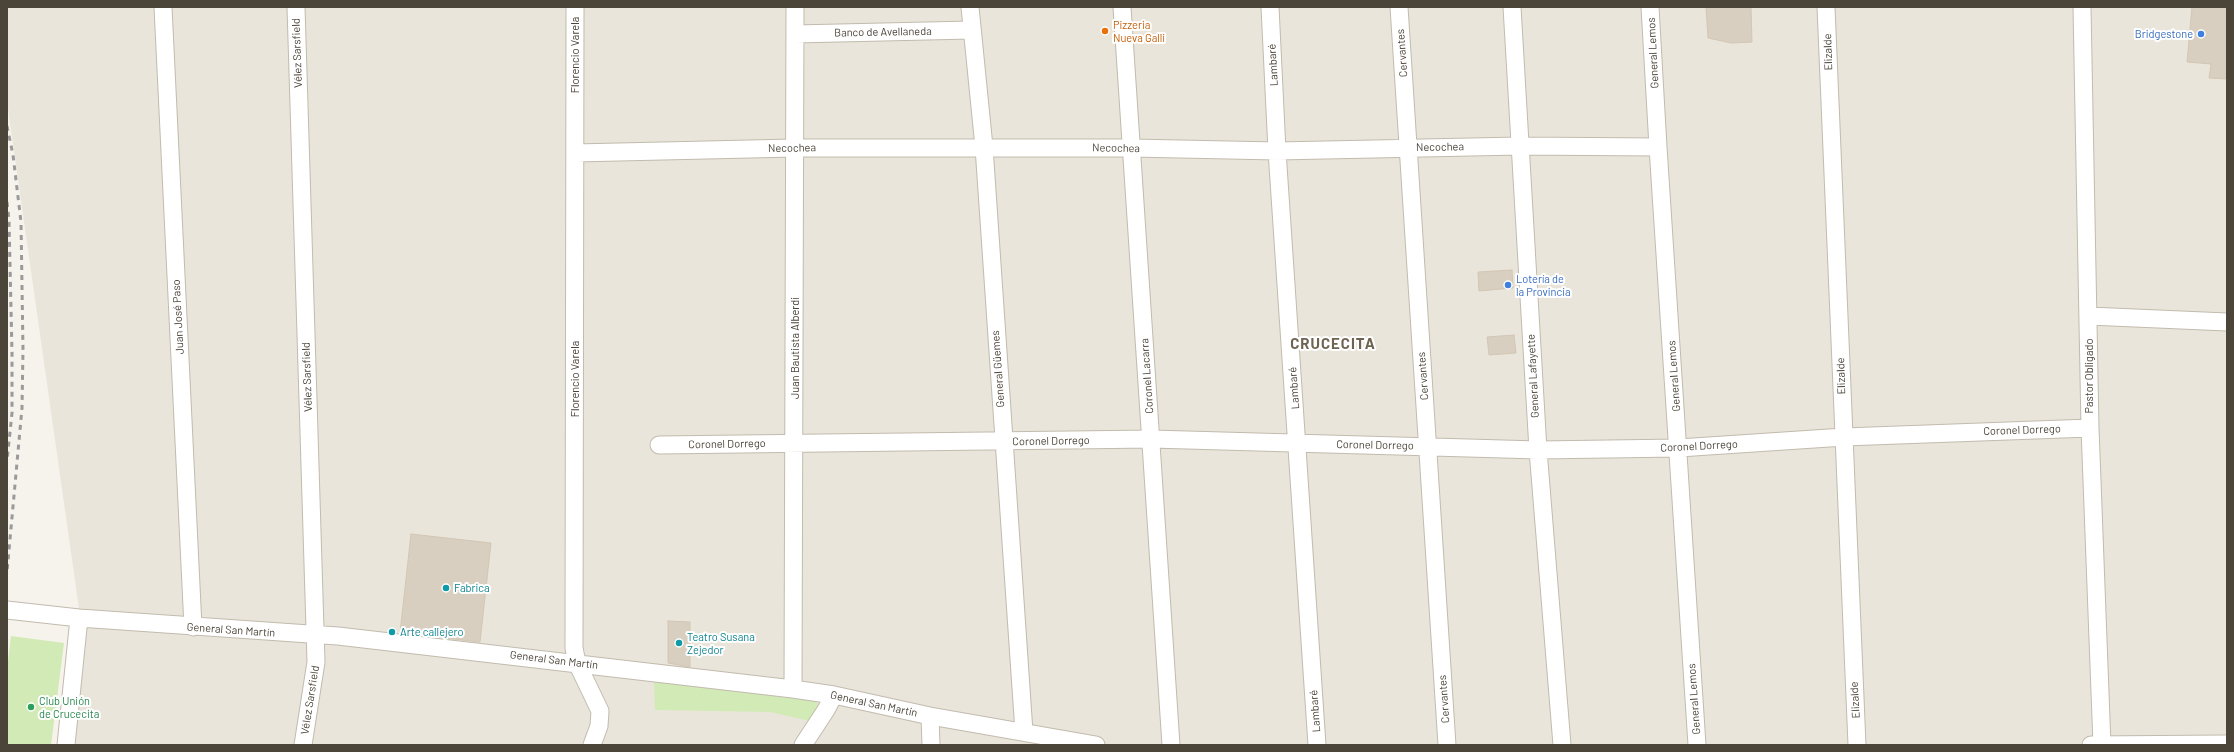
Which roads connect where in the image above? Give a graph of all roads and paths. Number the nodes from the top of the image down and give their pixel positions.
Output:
1 (163, 7) edge
2 (296, 7) edge
3 (575, 7) edge
4 (795, 7) edge
5 (970, 7) edge
6 (1122, 7) edge
7 (1270, 7) edge
8 (1399, 7) edge
9 (1512, 7) edge
10 (1650, 7) edge
11 (1826, 7) edge
12 (2082, 7) edge
13 (971, 30) junction
14 (795, 34) junction
15 (1520, 146) junction
16 (984, 147) junction
17 (1409, 147) junction
18 (1658, 147) junction
19 (794, 148) junction
20 (1132, 148) junction
21 (1277, 151) junction
22 (575, 153) junction
23 (2089, 316) junction
24 (2227, 322) edge
25 (2090, 428) junction
26 (1844, 436) junction
27 (1152, 438) junction
28 (795, 442) junction
29 (1003, 442) junction
30 (1298, 443) junction
31 (659, 445) dead end
32 (1428, 446) junction
33 (1679, 448) junction
34 (1538, 450) junction
35 (7, 610) edge
36 (79, 618) junction
37 (193, 627) junction
38 (314, 636) junction
39 (577, 663) junction
40 (793, 689) junction
41 (834, 695) junction
42 (930, 716) junction
43 (1024, 732) junction
44 (2227, 744) edge
45 (66, 745) edge
46 (303, 745) edge
47 (592, 745) edge
48 (803, 745) edge
49 (931, 745) edge
50 (1096, 745) edge
51 (1171, 745) edge
52 (1318, 745) edge
53 (1447, 745) edge
54 (1562, 745) edge
55 (1697, 745) edge
56 (1858, 745) edge
57 (2090, 745) edge
58 (2102, 745) edge

1 - 37 street, Juan José Paso
2 - 38 street, Vélez Sarsfield
3 - 22 street, Florencio Varela
4 - 14 street, Juan Bautista Alberdi
5 - 13 street, General Güemes
6 - 20 street, Coronel Lacarra
7 - 21 street, Lambaré
8 - 17 street, Cervantes
9 - 15 street, General Lafayette
10 - 18 street, General Lemos
11 - 26 street, Elizalde
12 - 23 street, Pastor Obligado
13 - 14 street, Banco de Avellaneda
13 - 16 street, General Güemes
14 - 19 street, Juan Bautista Alberdi
15 - 17 street, Necochea
15 - 18 street, Necochea
15 - 34 street, General Lafayette
16 - 19 street, Necochea
16 - 20 street, Necochea
16 - 29 street, General Güemes
17 - 21 street, Necochea
17 - 32 street, Cervantes
18 - 33 street, General Lemos
19 - 22 street, Necochea
19 - 28 street, Juan Bautista Alberdi
20 - 21 street, Necochea
20 - 27 street, Coronel Lacarra
21 - 30 street, Lambaré
22 - 39 street, Florencio Varela
23 - 24 street
23 - 25 street, Pastor Obligado
25 - 26 street, Coronel Dorrego
25 - 58 street, Pastor Obligado
26 - 33 street, Coronel Dorrego
26 - 56 street, Elizalde
27 - 29 street, Coronel Dorrego
27 - 30 street, Coronel Dorrego
27 - 51 street, Coronel Lacarra
28 - 29 street, Coronel Dorrego
28 - 31 street, Coronel Dorrego
28 - 40 street, Juan Bautista Alberdi
29 - 43 street, General Güemes
30 - 32 street, Coronel Dorrego
30 - 52 street, Lambaré
32 - 34 street, Coronel Dorrego
32 - 53 street, Cervantes
33 - 34 street, Coronel Dorrego
33 - 55 street, General Lemos
34 - 54 street, General Lafayette
35 - 36 street, General San Martín
36 - 37 street, General San Martín
36 - 45 street
37 - 38 street, General San Martín
38 - 39 street, General San Martín
38 - 46 street, Vélez Sarsfield
39 - 40 street, General San Martín
39 - 47 street, Florencio Varela
40 - 41 street, General San Martín
41 - 42 street, General San Martín
41 - 48 street
42 - 43 street, General San Martín
42 - 49 street
43 - 50 street, General San Martín
44 - 58 street
57 - 58 street

